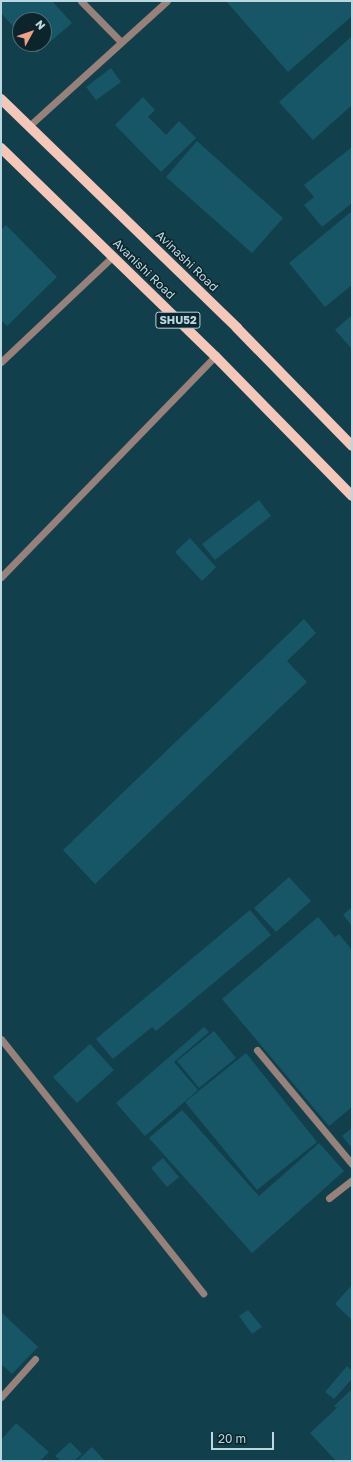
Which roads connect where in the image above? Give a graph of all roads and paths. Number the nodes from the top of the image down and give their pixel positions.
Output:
1 (81, 1) edge
2 (167, 1) edge
3 (121, 42) junction
4 (1, 99) edge
5 (29, 126) junction
6 (1, 148) edge
7 (113, 256) junction
8 (215, 356) junction
9 (1, 362) edge
10 (352, 444) edge
11 (352, 496) edge
12 (1, 577) edge
13 (1, 1039) edge
14 (257, 1050) dead end
15 (352, 1164) edge
16 (352, 1180) edge
17 (329, 1198) dead end
18 (203, 1293) dead end
19 (35, 1360) dead end
20 (1, 1396) edge

1 - 3 street
2 - 3 street
3 - 5 street
4 - 5 main road, Avinashi Road / SHU52
5 - 10 main road, Avinashi Road / SHU52
6 - 7 main road, Avanishi Road / SHU52
7 - 8 main road, Avanishi Road / SHU52
7 - 9 street
8 - 11 main road, Avanishi Road / SHU52
8 - 12 street
13 - 18 street
14 - 15 street
16 - 17 street
19 - 20 street

